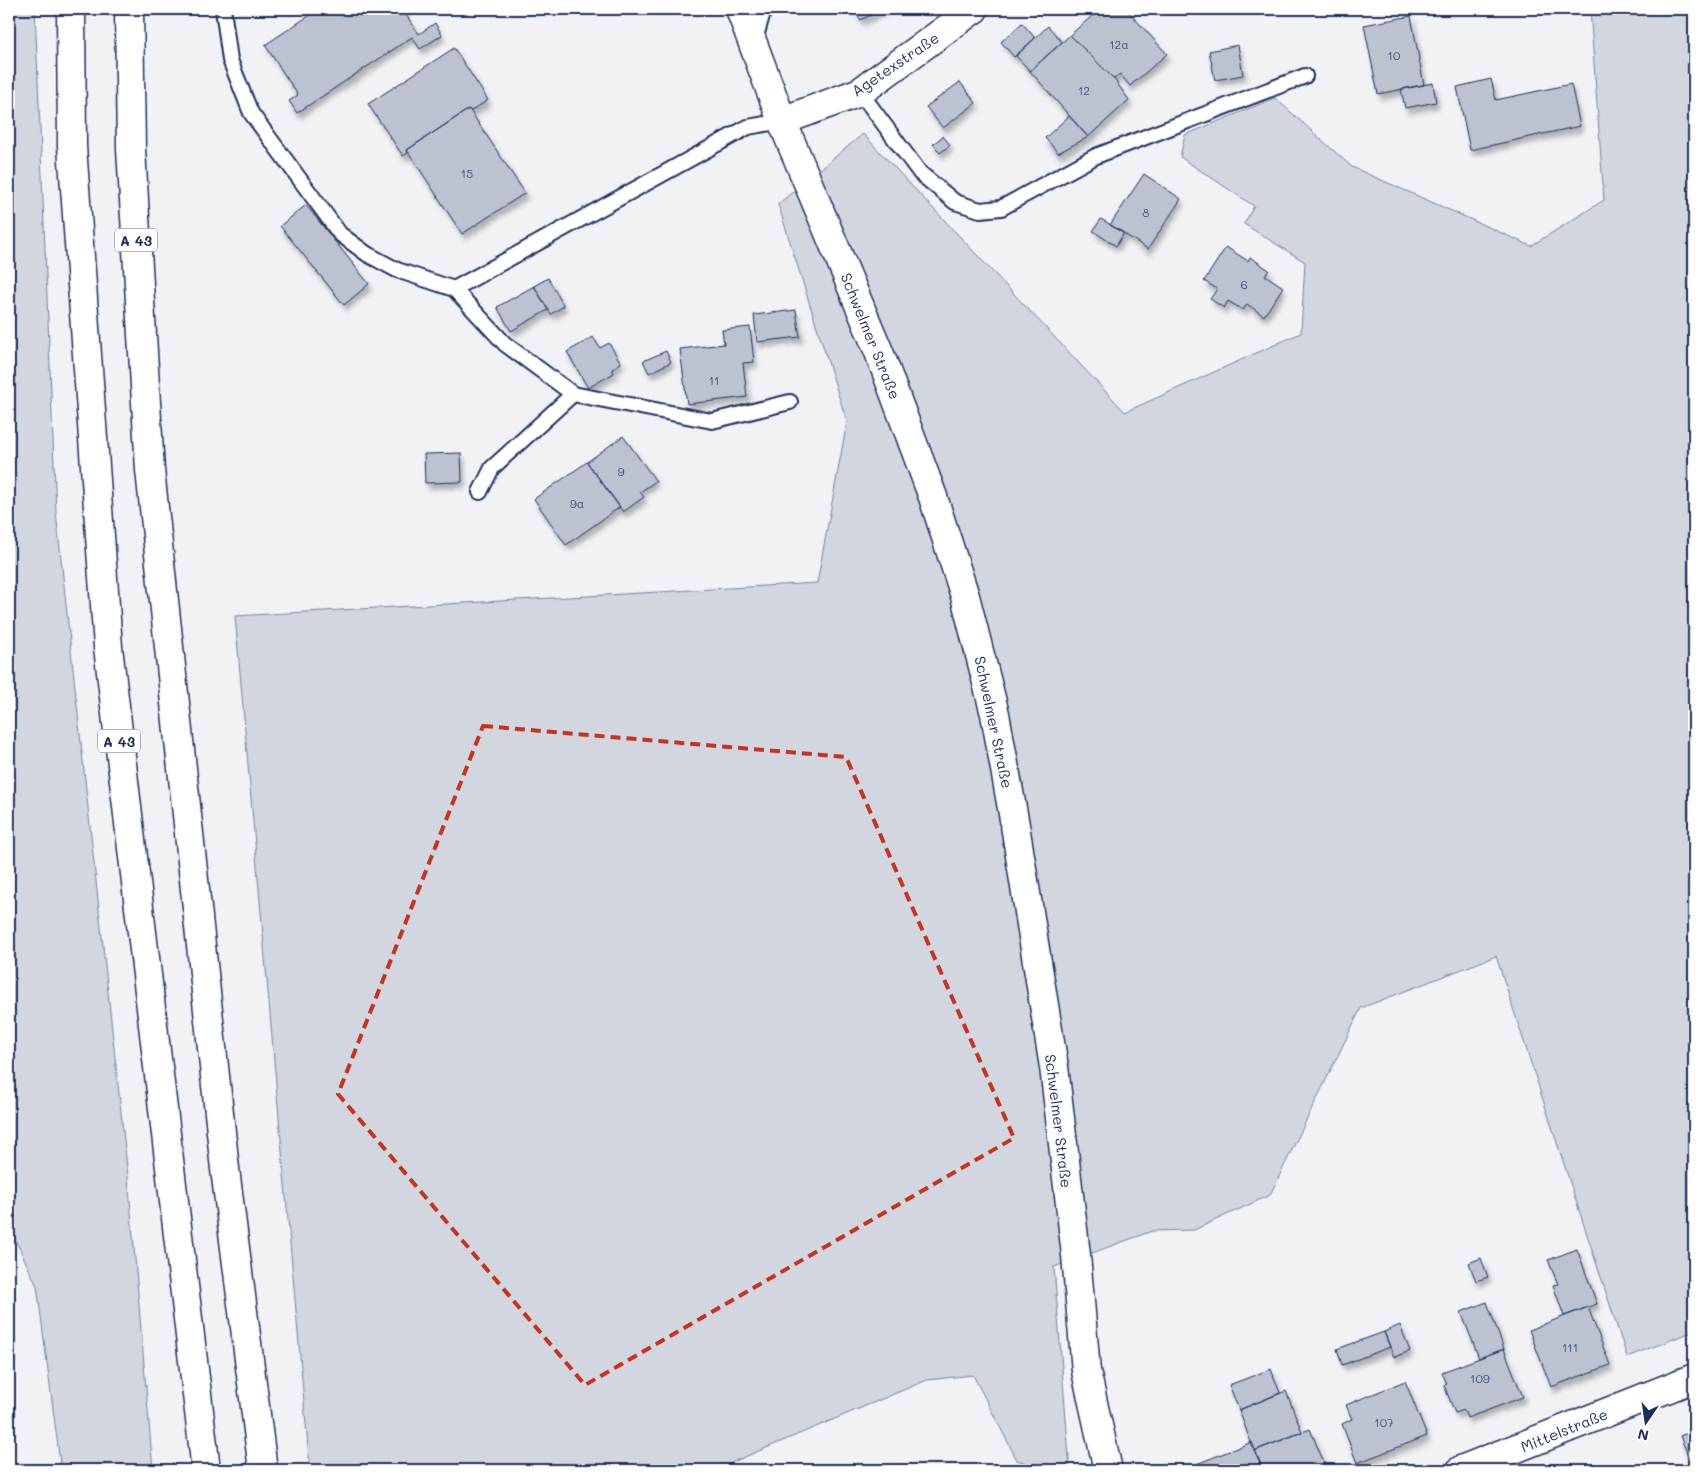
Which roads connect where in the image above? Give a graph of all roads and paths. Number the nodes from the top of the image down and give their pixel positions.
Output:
1 (71, 9) edge
2 (129, 9) edge
3 (223, 9) edge
4 (740, 9) edge
5 (764, 9) edge
6 (974, 9) edge
7 (754, 45) junction
8 (1305, 76) dead end
9 (860, 92) junction
10 (782, 121) junction
11 (454, 289) junction
12 (573, 394) junction
13 (790, 402) dead end
14 (480, 492) dead end
15 (1694, 1378) edge
16 (206, 1470) edge
17 (263, 1470) edge
18 (1108, 1470) edge
19 (1461, 1470) edge

1 - 16 main road, A 43
2 - 17 main road, A 43
3 - 11 lane
4 - 7 main road, Schwelmer Straße
5 - 7 lane
6 - 9 main road, Agetexstraße
7 - 10 main road, Schwelmer Straße
8 - 9 lane
9 - 10 main road, Agetexstraße
10 - 11 lane
10 - 18 main road, Schwelmer Straße
11 - 12 lane
12 - 13 lane
12 - 14 lane
15 - 19 main road, Mittelstraße

